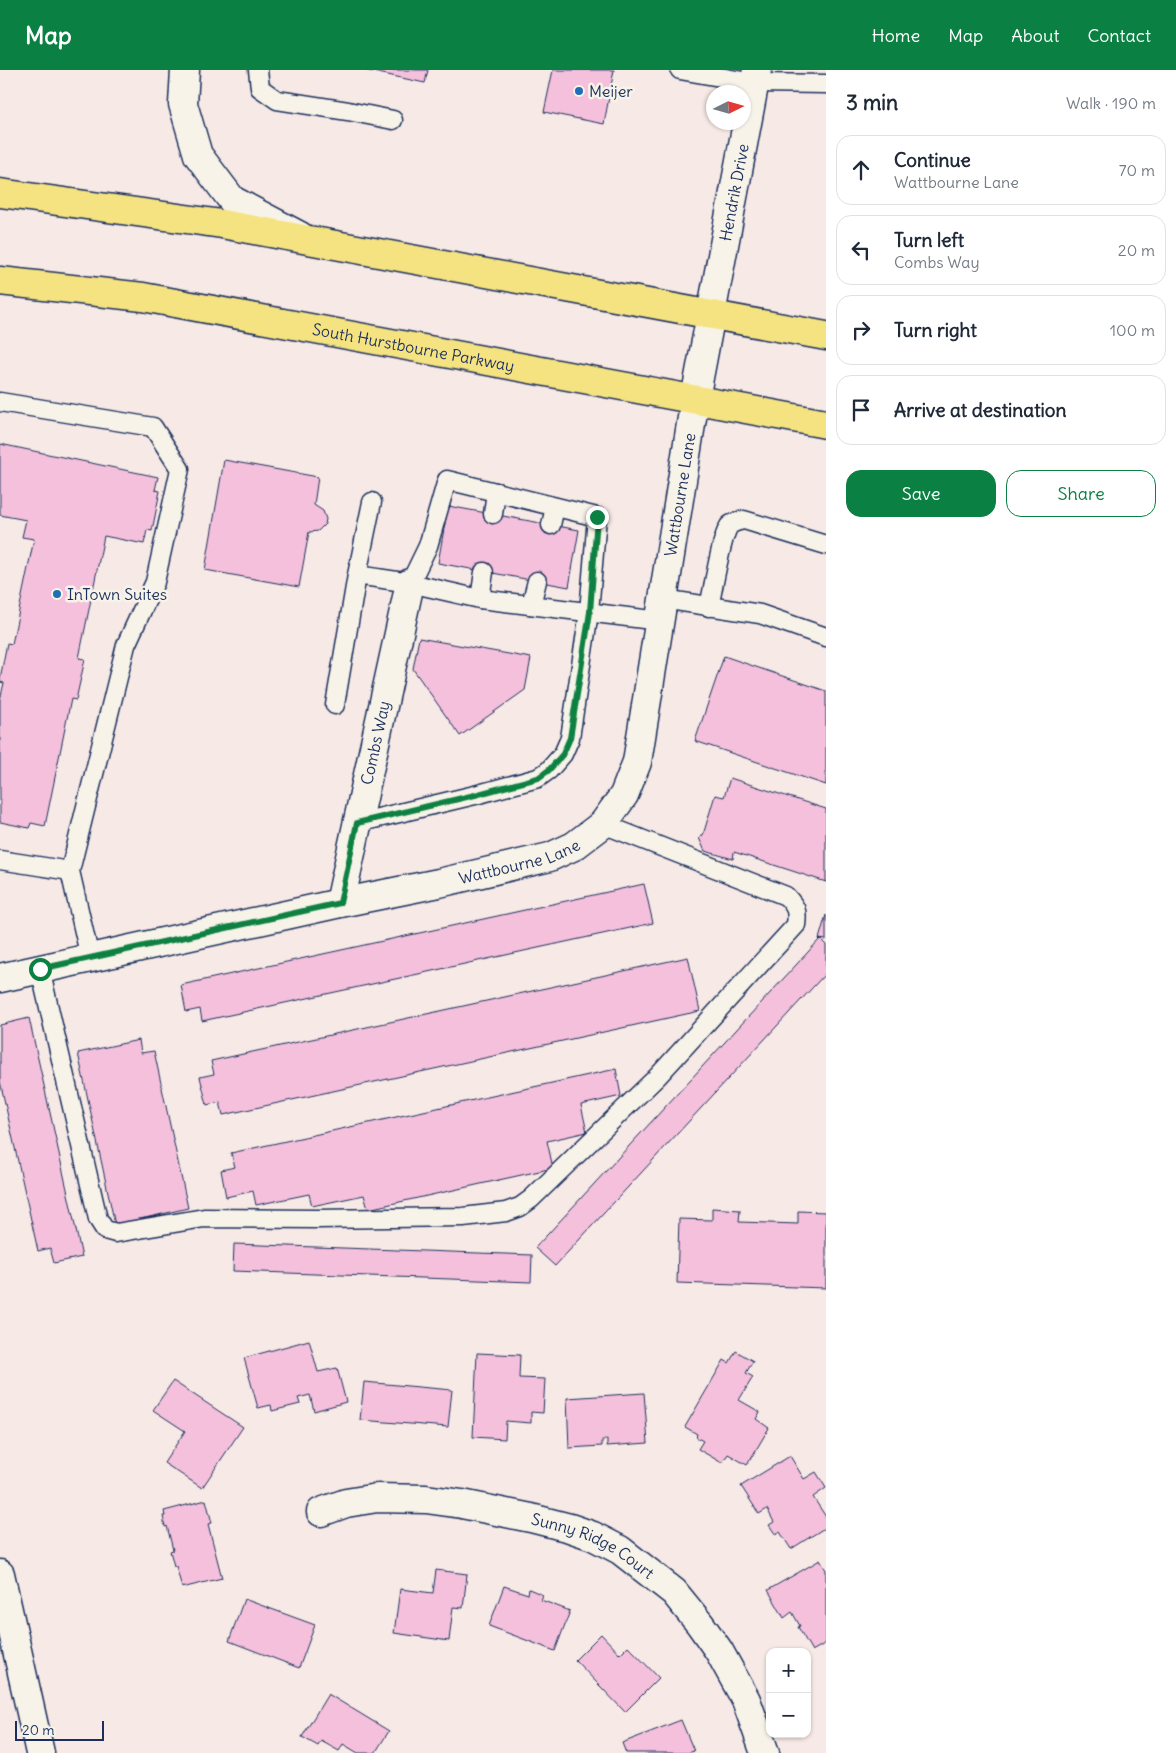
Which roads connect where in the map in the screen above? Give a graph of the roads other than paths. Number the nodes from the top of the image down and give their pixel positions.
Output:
1 (185, 70) edge
2 (258, 70) edge
3 (680, 70) edge
4 (756, 77) edge
5 (826, 84) edge
6 (393, 120) dead end
7 (0, 193) edge
8 (306, 239) junction
9 (0, 281) edge
10 (710, 315) junction
11 (826, 336) edge
12 (695, 399) junction
13 (0, 402) edge
14 (826, 424) edge
15 (496, 492) junction
16 (372, 502) dead end
17 (556, 507) junction
18 (493, 514) dead end
19 (551, 525) dead end
20 (826, 545) edge
21 (484, 572) dead end
22 (357, 575) junction
23 (537, 581) dead end
24 (410, 583) junction
25 (480, 598) junction
26 (531, 605) junction
27 (710, 607) junction
28 (661, 610) junction
29 (590, 612) junction
30 (826, 637) edge
31 (335, 705) dead end
32 (357, 823) junction
33 (602, 824) junction
34 (0, 860) edge
35 (70, 871) junction
36 (340, 903) junction
37 (90, 958) junction
38 (40, 969) junction
39 (0, 978) edge
40 (321, 1512) dead end
41 (0, 1574) edge
42 (40, 1753) edge
43 (765, 1753) edge

1 - 8 street
2 - 6 lane
3 - 4 lane
4 - 5 lane
4 - 10 street, Hendrik Drive
7 - 8 main road
8 - 10 main road
9 - 12 main road, South Hurstbourne Parkway
10 - 11 main road
10 - 12 street, Hendrik Drive
12 - 14 main road, South Hurstbourne Parkway
12 - 28 street, Wattbourne Lane
13 - 35 lane
15 - 17 lane
15 - 18 lane
15 - 24 lane
16 - 22 lane
17 - 19 lane
17 - 29 lane
20 - 27 lane
21 - 25 lane
22 - 24 lane
22 - 31 lane
23 - 26 lane
24 - 25 lane
24 - 32 street, Combs Way
25 - 26 lane
26 - 29 lane
27 - 28 lane
27 - 30 lane
28 - 29 lane
28 - 33 street, Wattbourne Lane
29 - 32 lane
32 - 36 street, Combs Way
33 - 36 street, Wattbourne Lane
33 - 38 lane
34 - 35 lane
35 - 37 lane
36 - 37 street, Wattbourne Lane
37 - 38 street, Wattbourne Lane
38 - 39 street, Wattbourne Lane
40 - 43 street, Sunny Ridge Court
41 - 42 street

